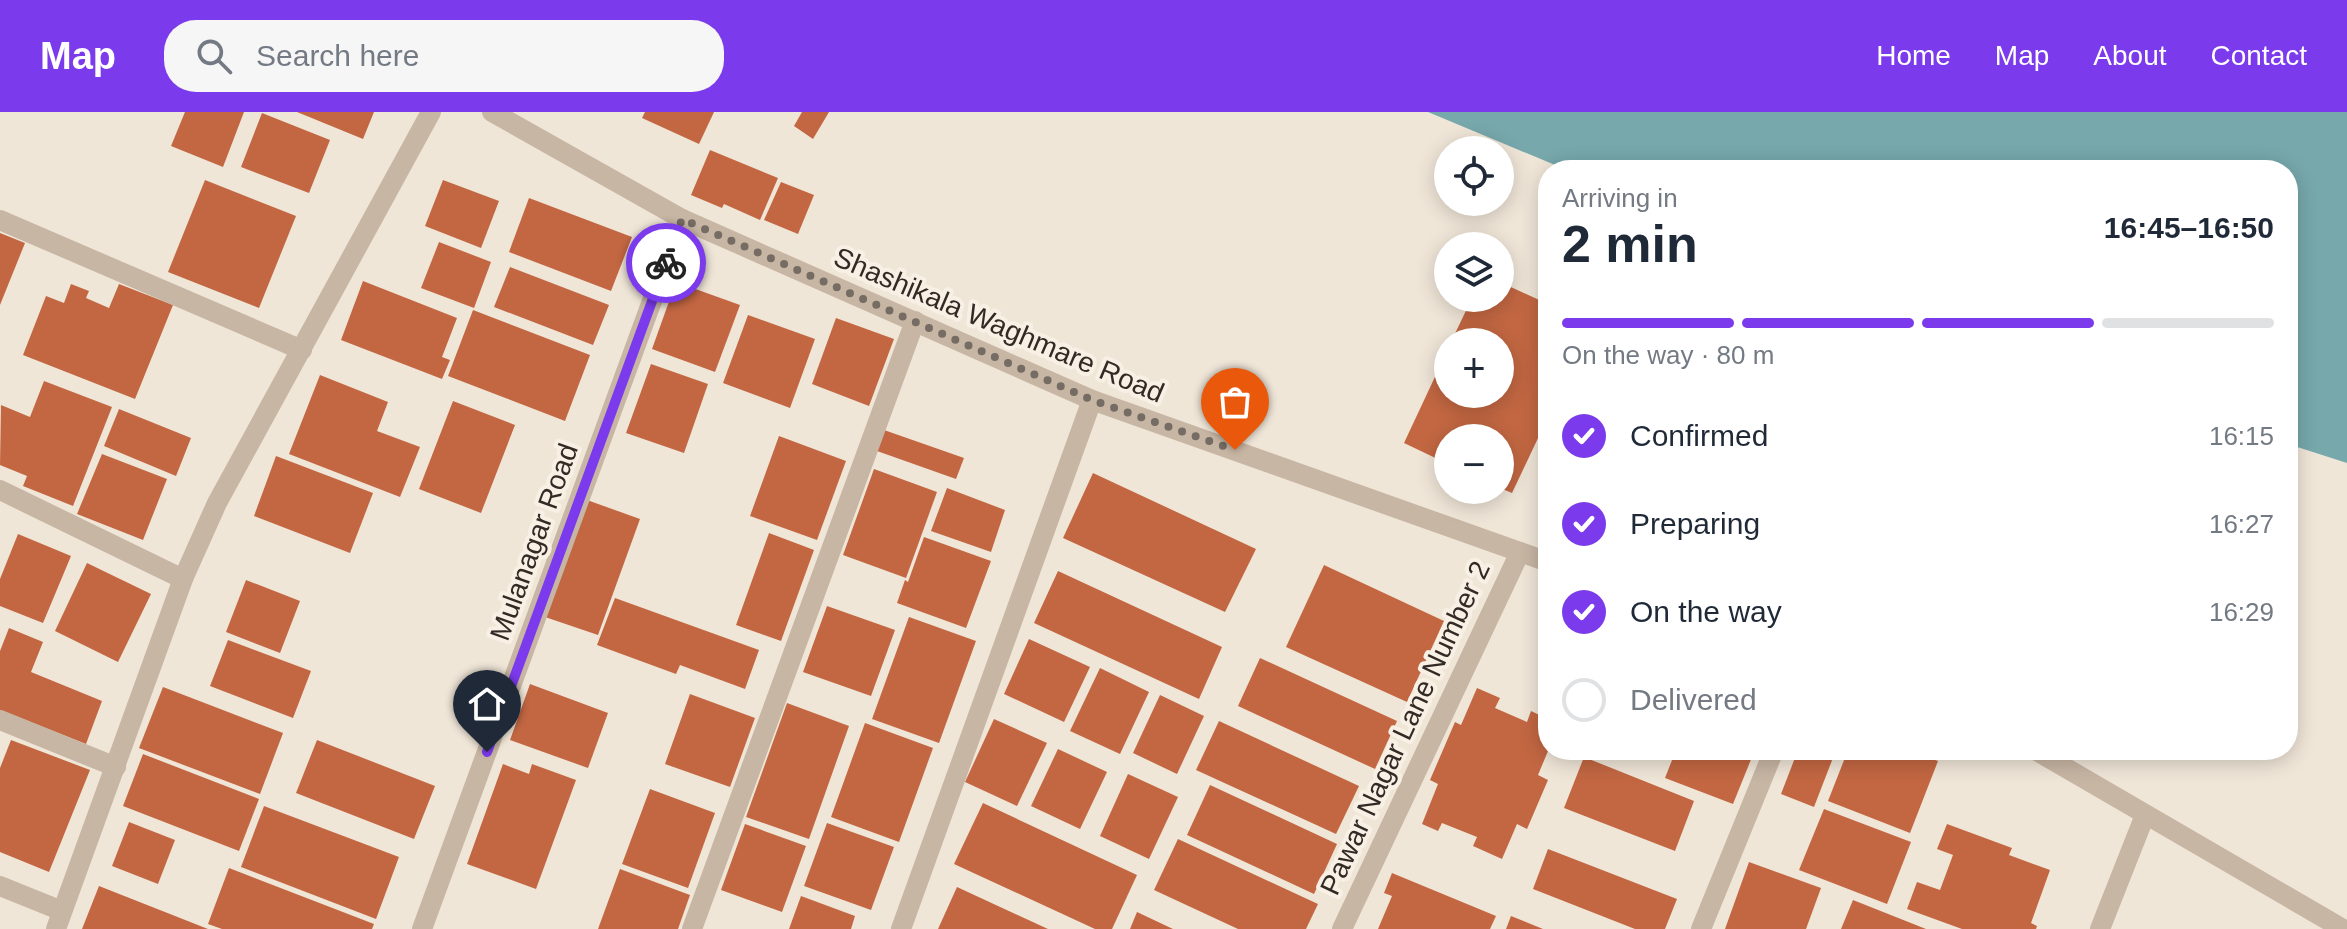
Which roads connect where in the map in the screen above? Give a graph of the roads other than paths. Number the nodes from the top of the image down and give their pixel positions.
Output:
1 (431, 112) edge
2 (492, 112) edge
3 (682, 219) junction
4 (0, 220) edge
5 (915, 321) junction
6 (302, 350) junction
7 (1092, 400) junction
8 (0, 490) edge
9 (1520, 552) junction
10 (1538, 558) edge
11 (183, 579) junction
12 (0, 720) edge
13 (1770, 760) edge
14 (2052, 760) edge
15 (116, 767) junction
16 (2145, 815) junction
17 (0, 886) edge
18 (59, 920) edge
19 (422, 929) edge
20 (692, 929) edge
21 (901, 929) edge
22 (1342, 929) edge
23 (1701, 929) edge
24 (2100, 929) edge
25 (2343, 929) edge

1 - 6 street
2 - 3 street, Shashikala Waghmare Road
3 - 5 street, Shashikala Waghmare Road
3 - 19 street, Mulanagar Road
4 - 6 street
5 - 7 street, Shashikala Waghmare Road
5 - 20 street
6 - 11 street
7 - 9 street, Shashikala Waghmare Road
7 - 21 street
8 - 11 street
9 - 10 street, Shashikala Waghmare Road
9 - 22 street, Pawar Nagar Lane Number 2
11 - 15 street
12 - 15 street
13 - 23 street
14 - 16 street
15 - 18 street
16 - 24 street
16 - 25 street
17 - 18 street

